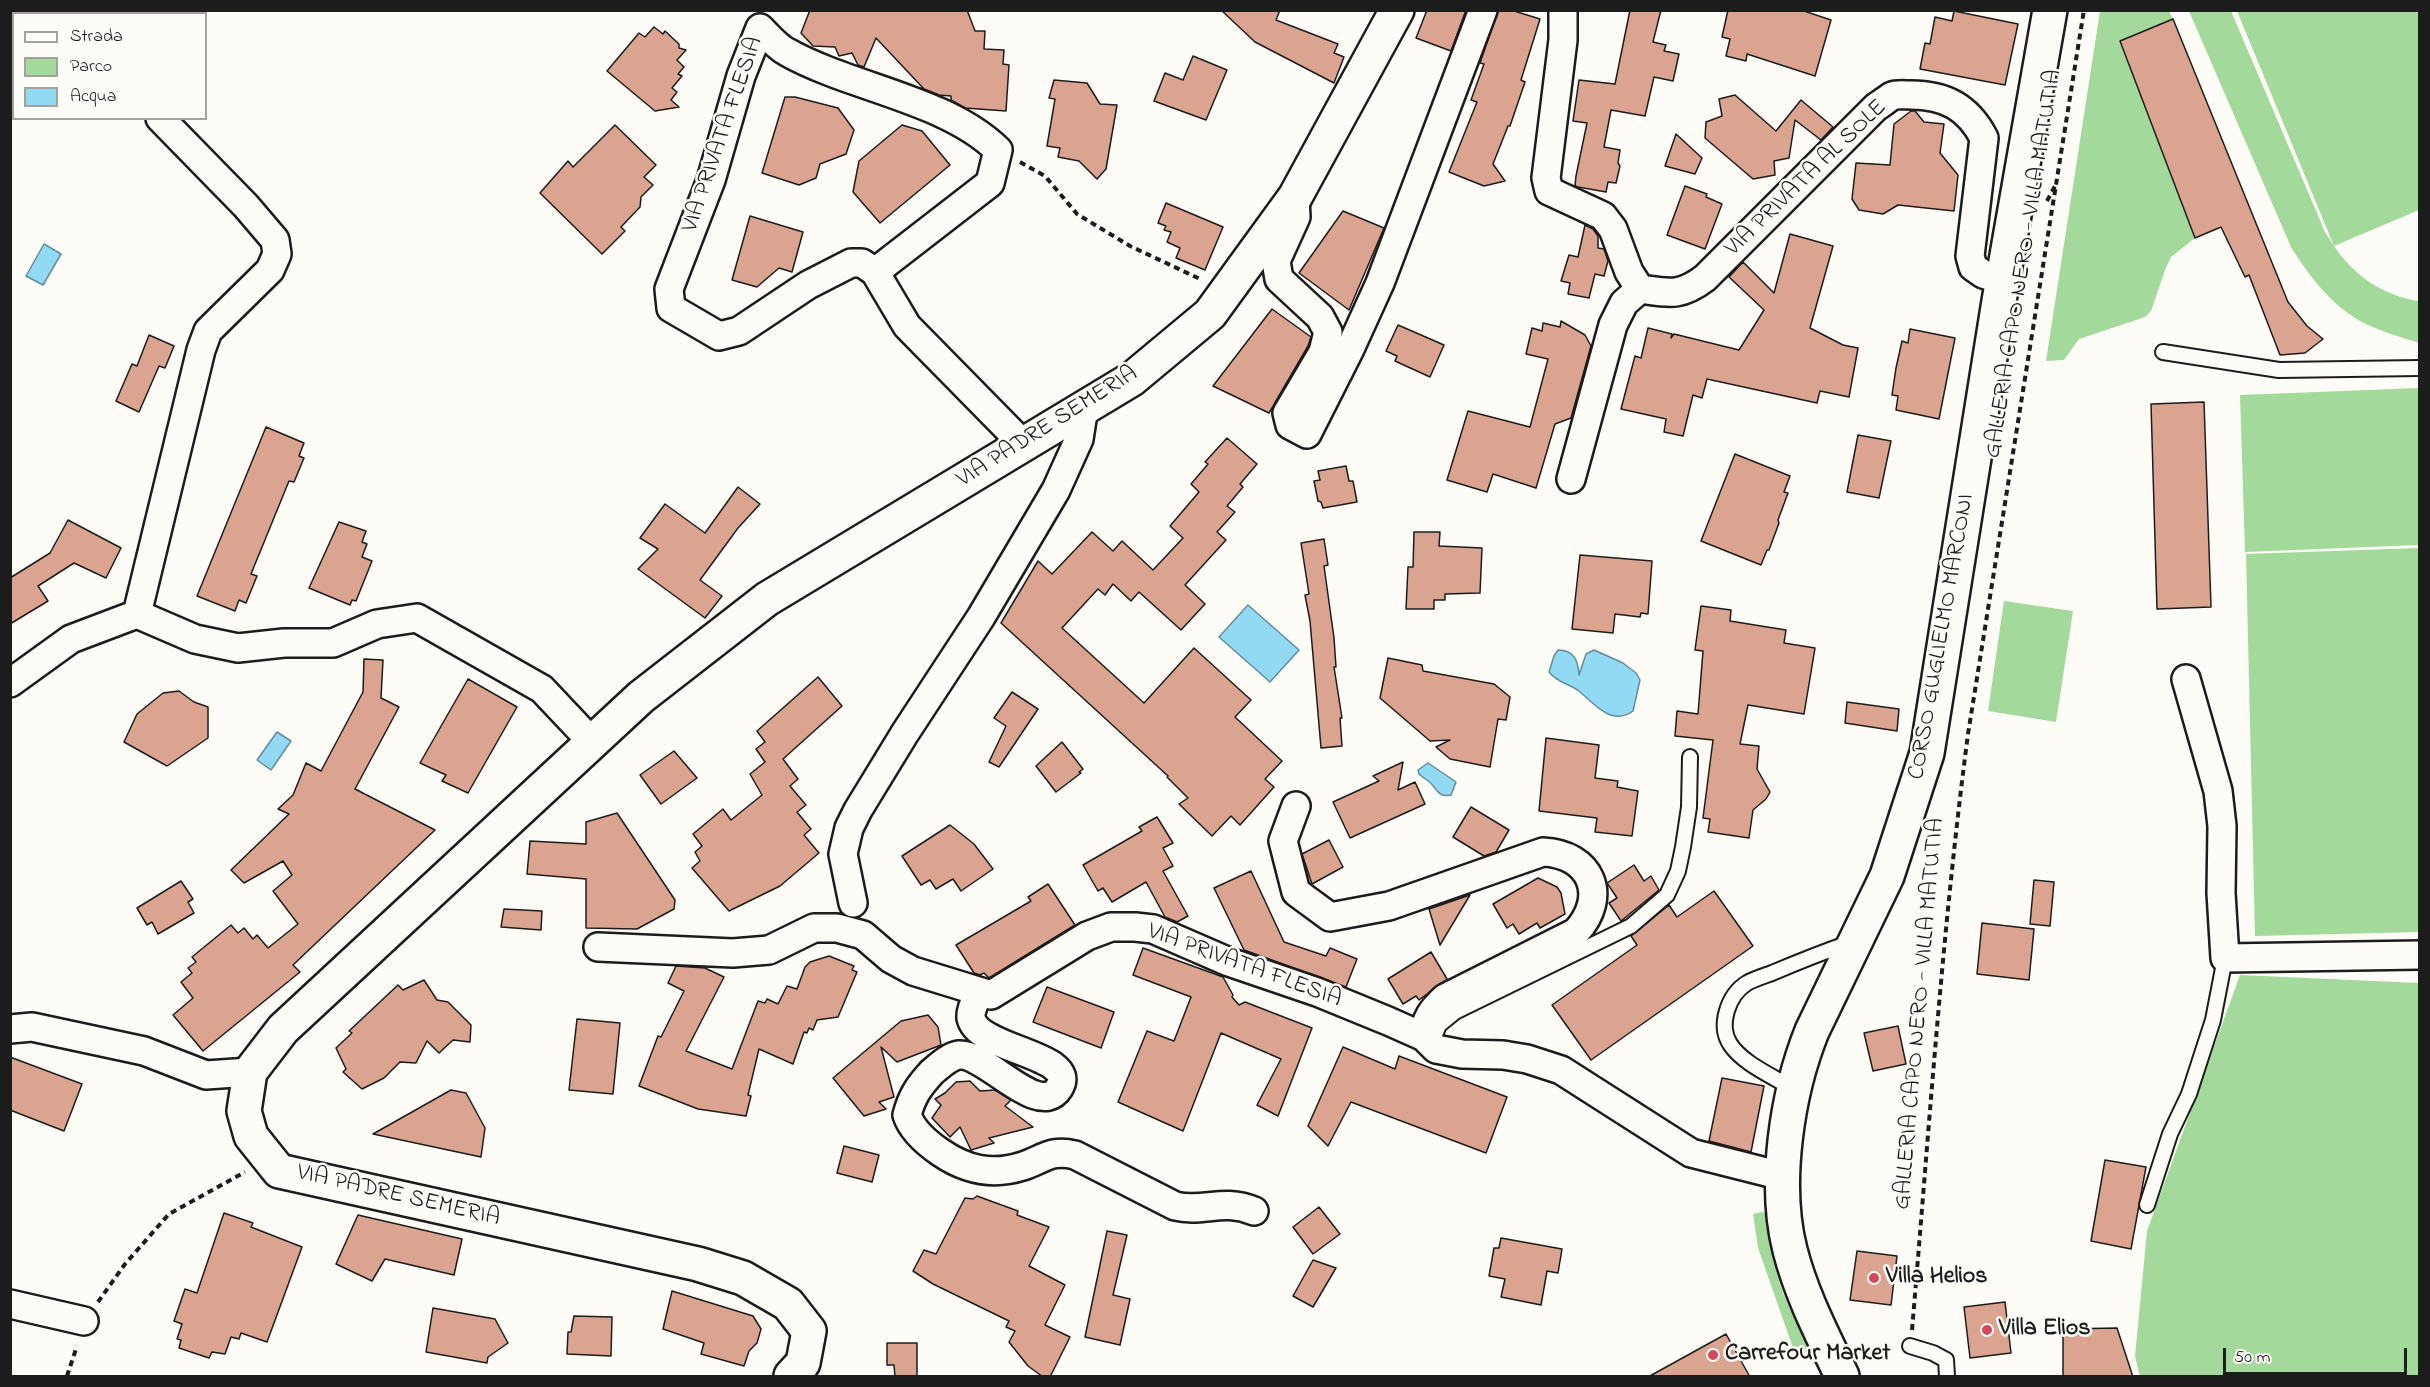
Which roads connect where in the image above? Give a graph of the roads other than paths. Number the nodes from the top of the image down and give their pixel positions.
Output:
1 (1397, 10) edge
2 (1483, 10) edge
3 (1563, 10) edge
4 (2050, 10) edge
5 (162, 120) edge
6 (1295, 197) junction
7 (875, 272) junction
8 (2003, 280) junction
9 (1640, 289) junction
10 (2163, 352) dead end
11 (2420, 368) edge
12 (1084, 407) junction
13 (1023, 444) junction
14 (1571, 479) dead end
15 (137, 614) junction
16 (2186, 679) dead end
17 (10, 682) edge
18 (592, 742) junction
19 (1690, 758) dead end
20 (1296, 806) dead end
21 (854, 903) dead end
22 (1857, 941) junction
23 (598, 947) dead end
24 (2420, 955) edge
25 (2225, 958) junction
26 (979, 992) junction
27 (10, 1029) edge
28 (1430, 1043) junction
29 (250, 1072) junction
30 (1793, 1089) junction
31 (1782, 1176) junction
32 (2147, 1205) dead end
33 (1254, 1210) dead end
34 (10, 1304) edge
35 (84, 1321) road end
36 (1910, 1346) road end
37 (791, 1377) edge
38 (1842, 1377) edge
39 (1947, 1377) edge

1 - 6 main road, VIA PADRE SEMERIA
2 - 6 street
3 - 9 street
4 - 8 main road, CORSO GUGLIELMO MARCONI
5 - 15 street
6 - 12 main road, VIA PADRE SEMERIA
7 - 7 street, VIA PRIVATA FLESIA
7 - 13 street
8 - 9 street, VIA PRIVATA AL SOLE
8 - 22 main road, CORSO GUGLIELMO MARCONI
9 - 14 street
10 - 11 lane
12 - 13 main road, VIA PADRE SEMERIA
12 - 21 street
13 - 18 main road, VIA PADRE SEMERIA
15 - 17 street
15 - 18 street
16 - 25 street
18 - 29 main road, VIA PADRE SEMERIA
19 - 28 lane
20 - 28 street
22 - 30 main road, CORSO GUGLIELMO MARCONI
22 - 30 lane
23 - 26 street
24 - 25 street
25 - 32 lane
26 - 28 street, VIA PRIVATA FLESIA
26 - 33 street
27 - 29 street
28 - 31 street, VIA PRIVATA FLESIA
29 - 37 main road, VIA PADRE SEMERIA
30 - 31 main road, CORSO GUGLIELMO MARCONI
31 - 38 main road, CORSO GUGLIELMO MARCONI
34 - 35 street
36 - 39 lane

